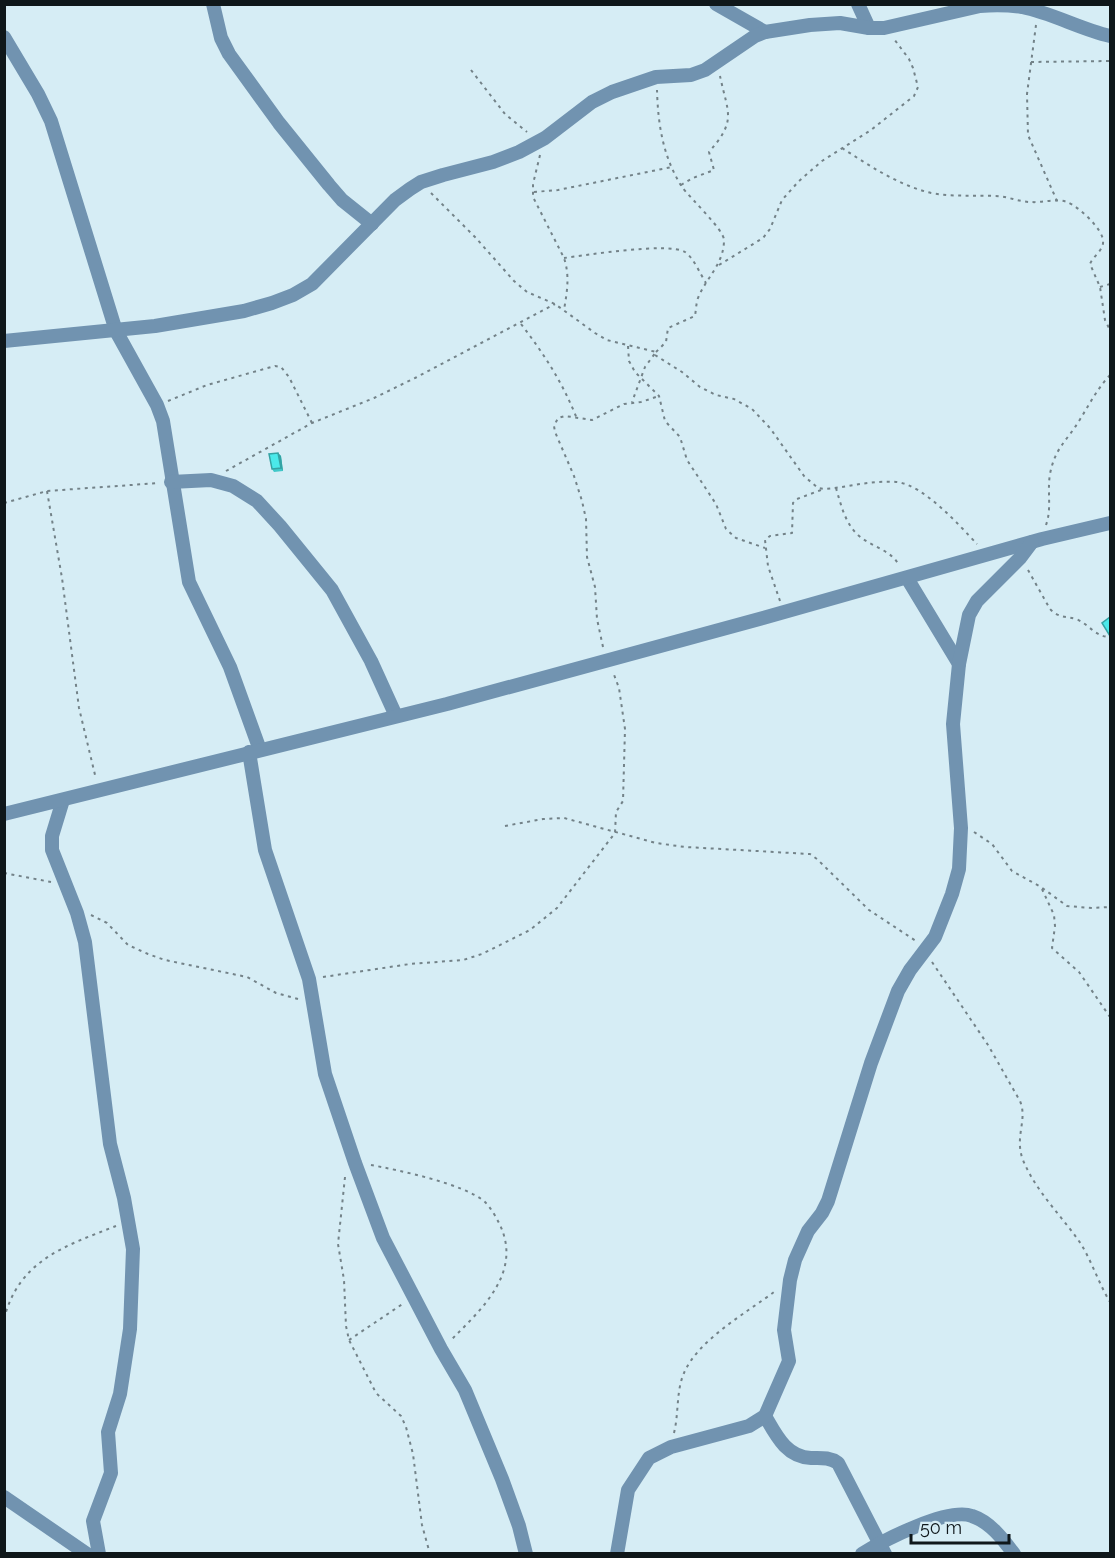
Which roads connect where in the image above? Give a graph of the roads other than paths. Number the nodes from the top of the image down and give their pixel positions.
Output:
1 (213, 4) edge
2 (716, 4) edge
3 (858, 4) edge
4 (869, 28) junction
5 (765, 32) junction
6 (1110, 36) edge
7 (4, 37) edge
8 (372, 224) junction
9 (116, 331) junction
10 (4, 341) edge
11 (171, 482) junction
12 (1110, 523) edge
13 (1037, 541) junction
14 (905, 579) junction
15 (959, 664) junction
16 (396, 716) junction
17 (255, 751) junction
18 (63, 800) junction
19 (4, 814) edge
20 (765, 1416) junction
21 (4, 1497) edge
22 (883, 1548) edge
23 (87, 1554) edge
24 (99, 1554) edge
25 (525, 1554) edge
26 (617, 1554) edge
27 (862, 1554) edge
28 (1014, 1554) edge

1 - 8 street
2 - 5 street
3 - 4 street
4 - 5 street
4 - 6 street
5 - 8 street
7 - 9 street
8 - 9 street
9 - 10 street
9 - 11 street
11 - 16 street
11 - 17 street
12 - 13 street
13 - 14 street
13 - 15 street
14 - 15 street
14 - 16 street
15 - 20 street
16 - 17 street
17 - 18 street
17 - 25 street
18 - 19 street
18 - 24 street
20 - 22 street
20 - 26 street
21 - 23 street
22 - 27 street
22 - 28 street

